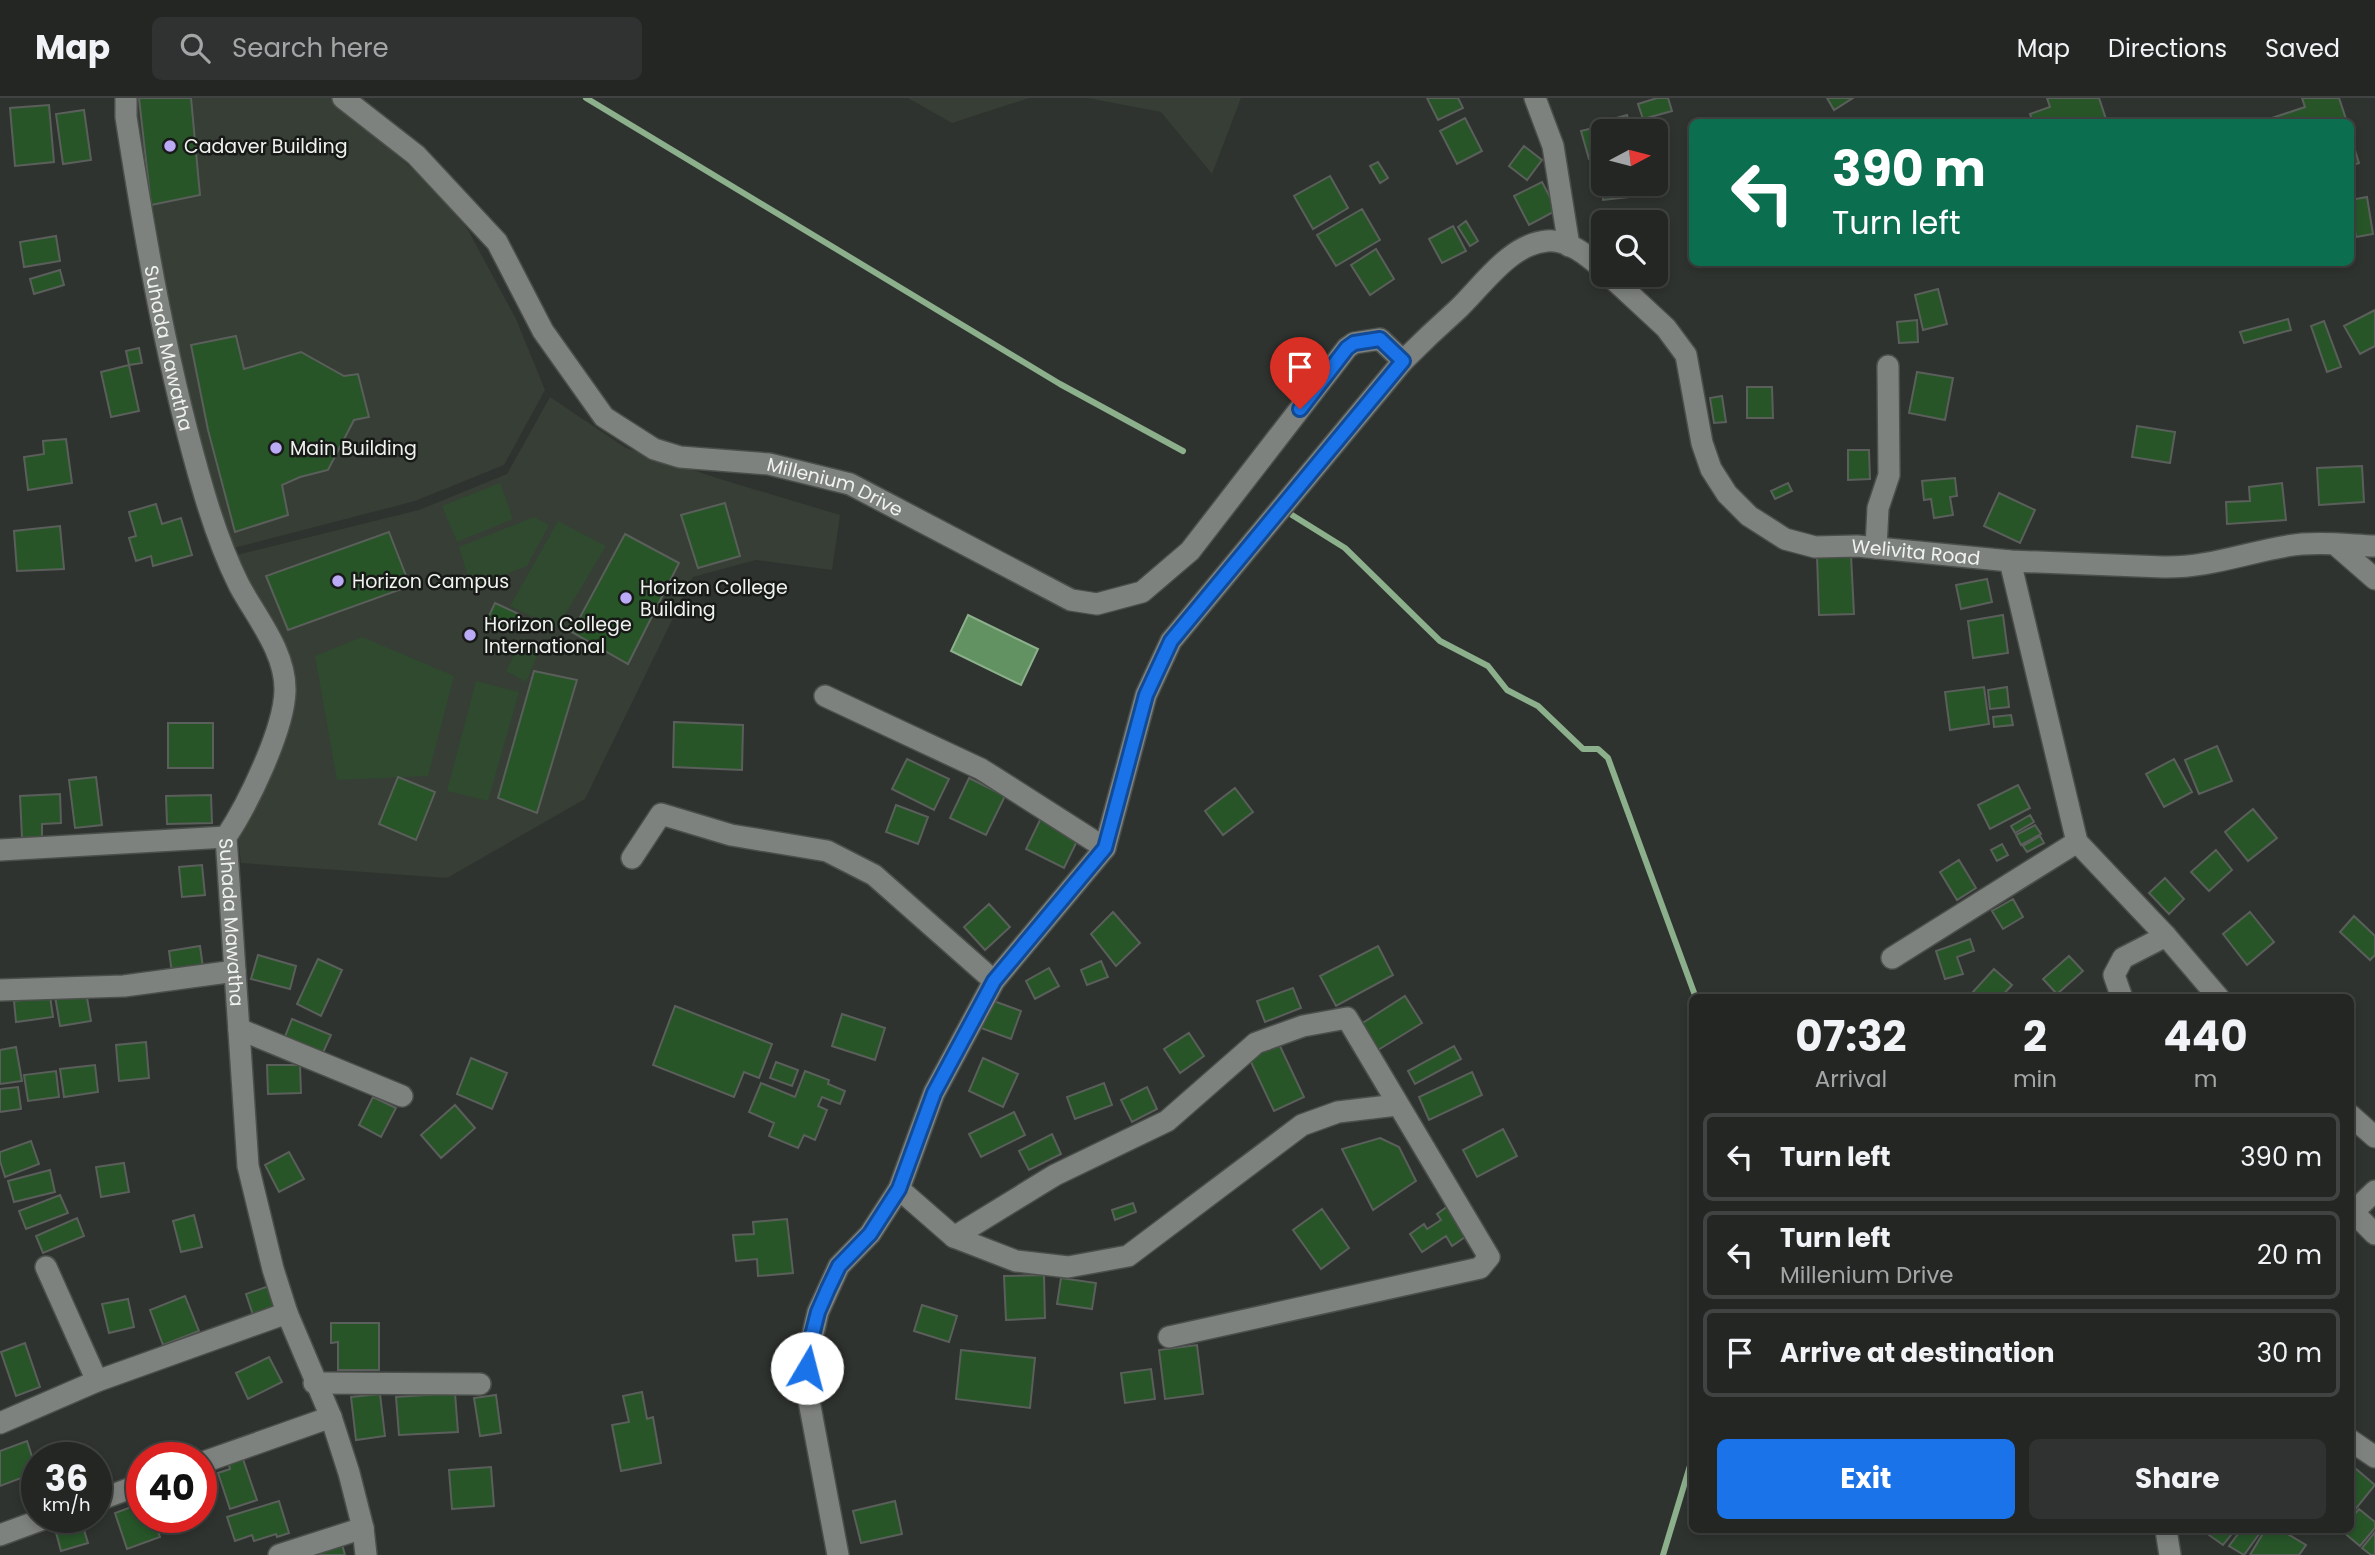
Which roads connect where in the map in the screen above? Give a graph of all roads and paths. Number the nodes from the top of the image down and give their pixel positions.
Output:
1 (126, 98) edge
2 (343, 98) edge
3 (1535, 98) edge
4 (1569, 246) junction
5 (1591, 258) edge
6 (1622, 287) edge
7 (1403, 361) junction
8 (1888, 366) dead end
9 (2336, 545) junction
10 (2375, 547) edge
11 (1876, 548) junction
12 (2010, 561) junction
13 (2375, 579) edge
14 (825, 696) dead end
15 (226, 837) junction
16 (2077, 842) junction
17 (1105, 848) junction
18 (0, 850) edge
19 (632, 858) dead end
20 (2166, 936) junction
21 (1892, 958) dead end
22 (235, 971) junction
23 (994, 981) junction
24 (0, 990) edge
25 (2121, 994) edge
26 (2216, 994) edge
27 (239, 1029) junction
28 (402, 1096) dead end
29 (1397, 1105) junction
30 (2354, 1119) edge
31 (2375, 1137) edge
32 (899, 1189) junction
33 (2375, 1191) edge
34 (2354, 1212) edge
35 (2354, 1216) edge
36 (2375, 1234) edge
37 (954, 1237) junction
38 (46, 1267) dead end
39 (287, 1313) junction
40 (1169, 1337) dead end
41 (97, 1381) junction
42 (314, 1382) junction
43 (480, 1384) dead end
44 (331, 1417) junction
45 (0, 1423) edge
46 (2354, 1443) edge
47 (217, 1457) edge
48 (2375, 1457) edge
49 (21, 1527) edge
50 (363, 1528) junction
51 (2166, 1533) edge
52 (0, 1535) edge
53 (279, 1555) edge
54 (366, 1555) edge
55 (838, 1555) edge
56 (2170, 1555) edge

1 - 15 street, Suhada Mawatha
2 - 7 street, Millenium Drive
3 - 4 street
4 - 5 street
4 - 7 street
6 - 11 street, Welivita Road
7 - 17 street
8 - 11 street
9 - 10 street, Welivita Road
9 - 12 street, Welivita Road
9 - 13 street
11 - 12 street, Welivita Road
12 - 16 street
14 - 17 street
15 - 18 street
15 - 22 street, Suhada Mawatha
16 - 20 street
16 - 21 street
17 - 23 street
19 - 23 street
20 - 25 street
20 - 26 street
22 - 24 street
22 - 27 street, Suhada Mawatha
23 - 32 street
27 - 28 street
27 - 39 street, Suhada Mawatha
29 - 37 street
29 - 37 street
29 - 40 street
30 - 31 street
32 - 37 street
32 - 55 street
33 - 34 street
35 - 36 street
38 - 41 street
39 - 41 street
39 - 42 street, Suhada Mawatha
41 - 45 street
42 - 43 street
42 - 44 street, Suhada Mawatha
44 - 47 street
44 - 50 street, Suhada Mawatha
46 - 48 street
49 - 52 street
50 - 53 street
50 - 54 street, Suhada Mawatha
51 - 56 street

